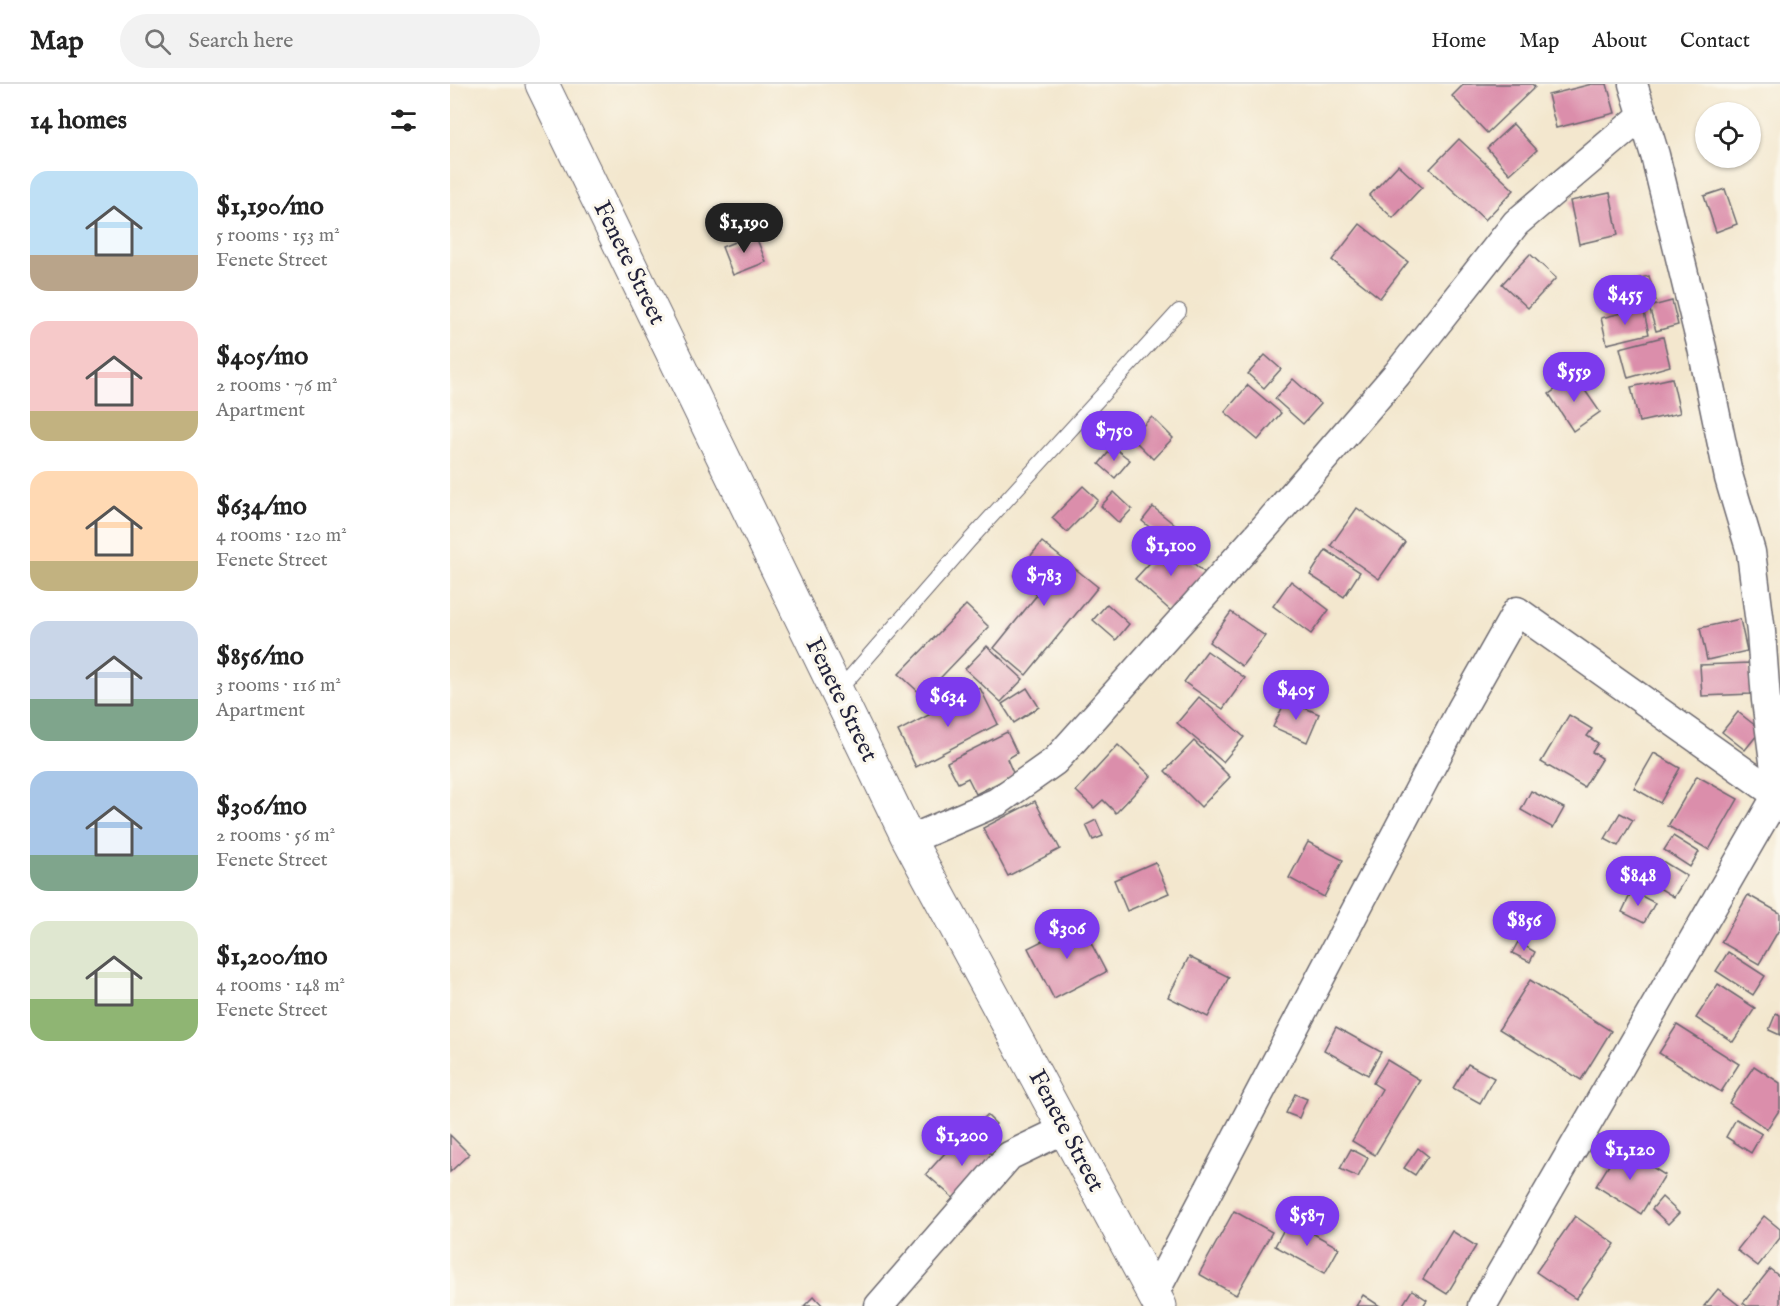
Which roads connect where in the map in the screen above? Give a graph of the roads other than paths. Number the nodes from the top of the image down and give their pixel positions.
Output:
1 (542, 84) edge
2 (1633, 84) edge
3 (1643, 115) junction
4 (1179, 311) dead end
5 (837, 692) junction
6 (1778, 803) edge
7 (909, 840) junction
8 (1065, 1129) junction
9 (1157, 1300) edge
10 (879, 1306) edge
11 (1482, 1306) edge

1 - 5 main road, Fenete Street
2 - 3 street
3 - 6 street
3 - 7 street
4 - 5 lane
5 - 7 main road, Fenete Street
6 - 9 street
6 - 11 street
7 - 8 main road, Fenete Street
8 - 9 main road, Fenete Street
8 - 10 street

